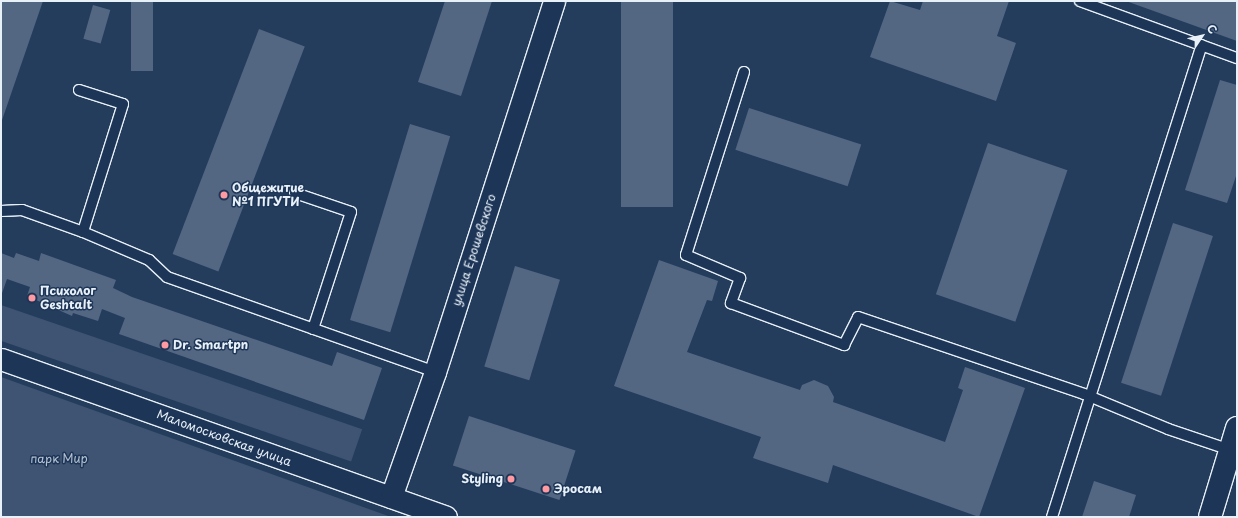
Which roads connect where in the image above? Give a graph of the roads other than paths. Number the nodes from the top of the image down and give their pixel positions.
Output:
1 (554, 1) edge
2 (1080, 1) edge
3 (1202, 45) junction
4 (1237, 58) edge
5 (744, 72) dead end
6 (79, 90) dead end
7 (295, 193) dead end
8 (1, 211) edge
9 (83, 232) junction
10 (313, 329) junction
11 (1, 359) edge
12 (435, 372) junction
13 (1089, 396) junction
14 (1237, 428) edge
15 (1230, 450) junction
16 (391, 497) junction
17 (446, 517) edge
18 (1052, 517) edge
19 (1210, 517) edge

1 - 12 street, улица Ерошевского
2 - 3 lane
3 - 4 lane
3 - 13 lane
5 - 13 lane
6 - 9 lane
7 - 10 lane
8 - 9 lane
9 - 10 lane
10 - 12 lane
11 - 16 street, Маломосковская улица
12 - 16 street, улица Ерошевского
13 - 15 lane
13 - 18 lane
14 - 15 main road
15 - 19 main road
16 - 17 street, Маломосковская улица

